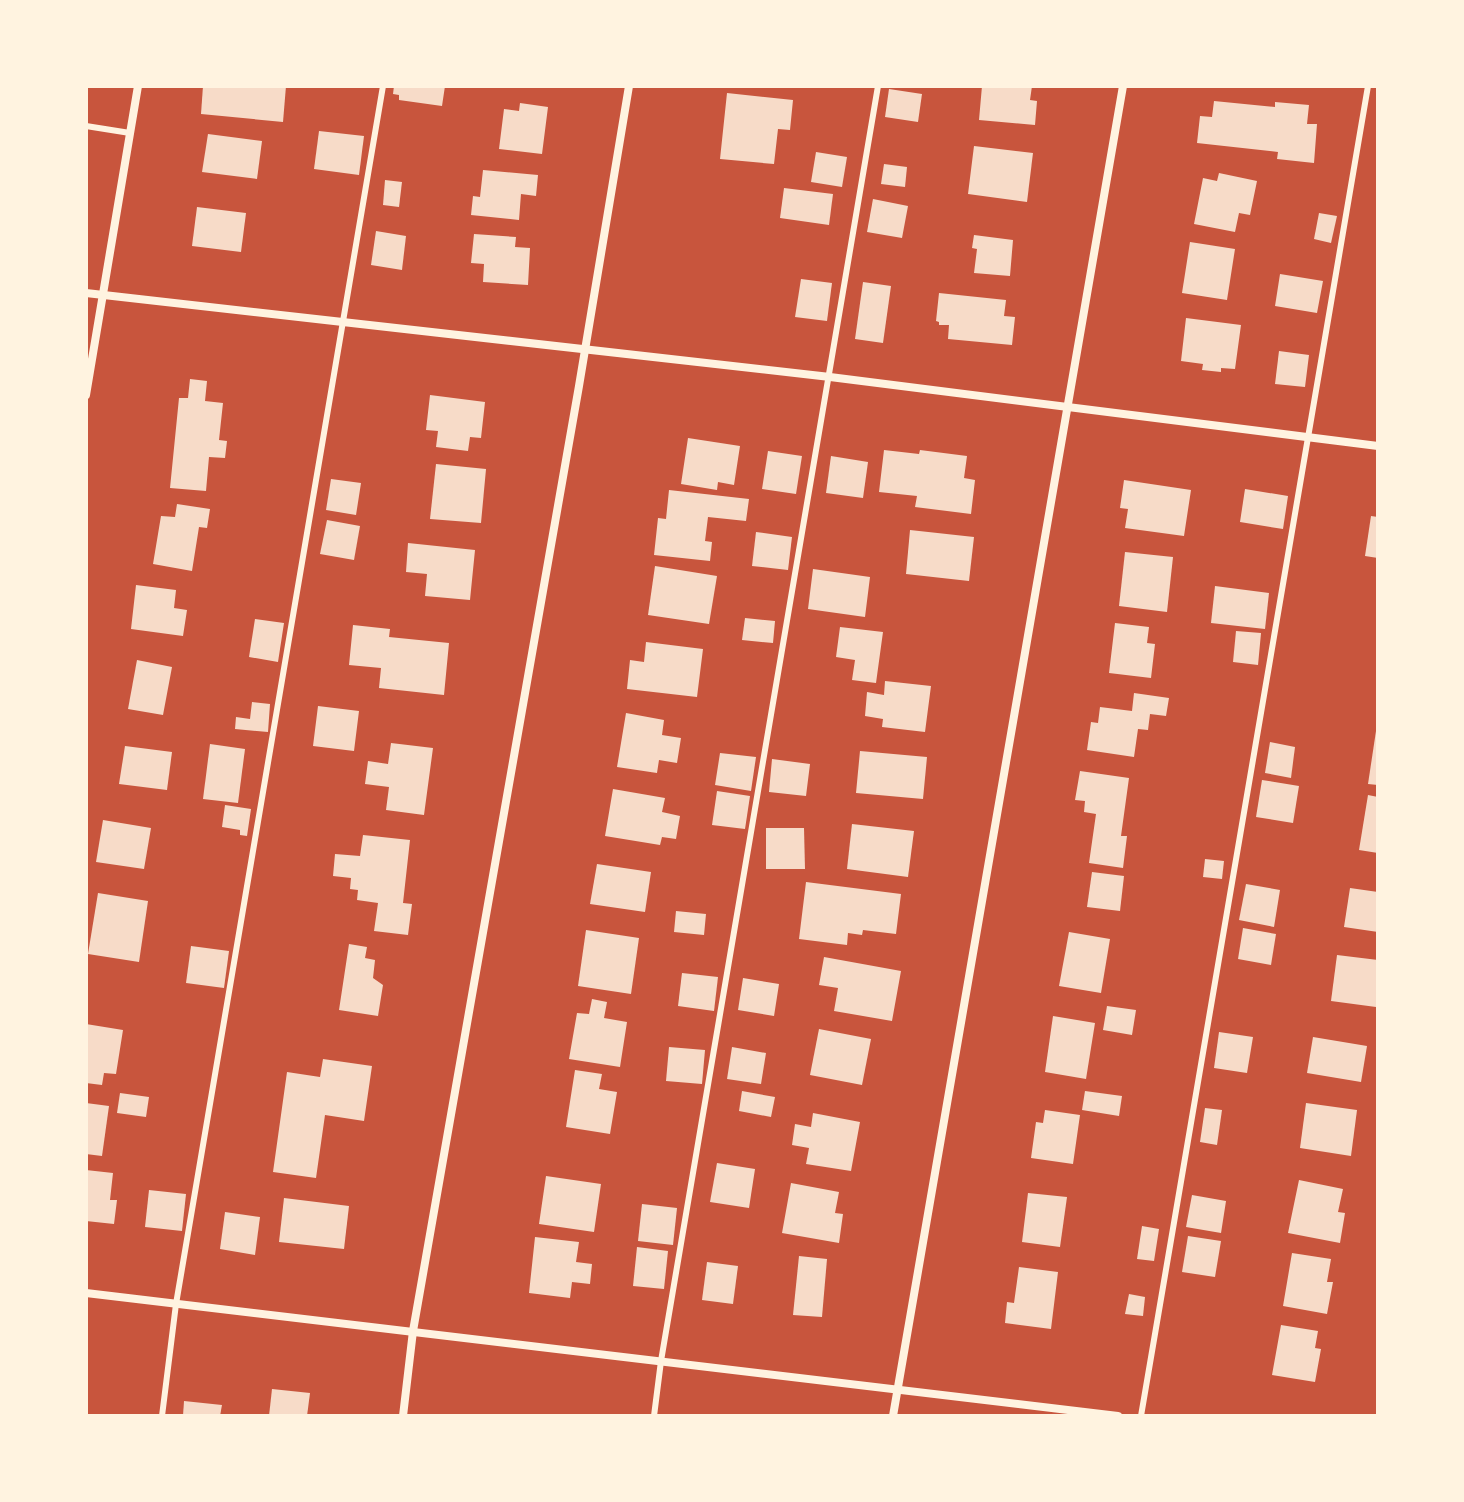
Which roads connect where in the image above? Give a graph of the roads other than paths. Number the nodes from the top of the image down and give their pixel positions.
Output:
1 (138, 86) edge
2 (383, 86) edge
3 (629, 86) edge
4 (878, 86) edge
5 (1123, 86) edge
6 (1368, 86) edge
7 (86, 126) edge
8 (130, 133) junction
9 (86, 293) edge
10 (103, 295) junction
11 (344, 323) junction
12 (585, 351) junction
13 (830, 377) junction
14 (86, 395) edge
15 (1068, 407) junction
16 (1307, 437) junction
17 (1378, 446) edge
18 (86, 1293) edge
19 (176, 1304) junction
20 (413, 1331) junction
21 (661, 1361) junction
22 (897, 1388) junction
23 (162, 1416) edge
24 (403, 1416) edge
25 (654, 1416) edge
26 (893, 1416) edge
27 (1118, 1416) edge
28 (1141, 1416) edge

1 - 8 street
2 - 11 lane
3 - 12 street
4 - 13 lane
5 - 15 street
6 - 16 lane
7 - 8 lane
8 - 10 street
9 - 10 street
10 - 11 street
10 - 14 street
11 - 12 street
11 - 19 lane
12 - 13 street
12 - 20 street
13 - 15 street
13 - 21 lane
15 - 16 street
15 - 22 street
16 - 17 street
16 - 28 lane
18 - 19 street
19 - 20 street
19 - 23 lane
20 - 21 street
20 - 24 street
21 - 22 street
21 - 25 lane
22 - 26 street
22 - 27 street

